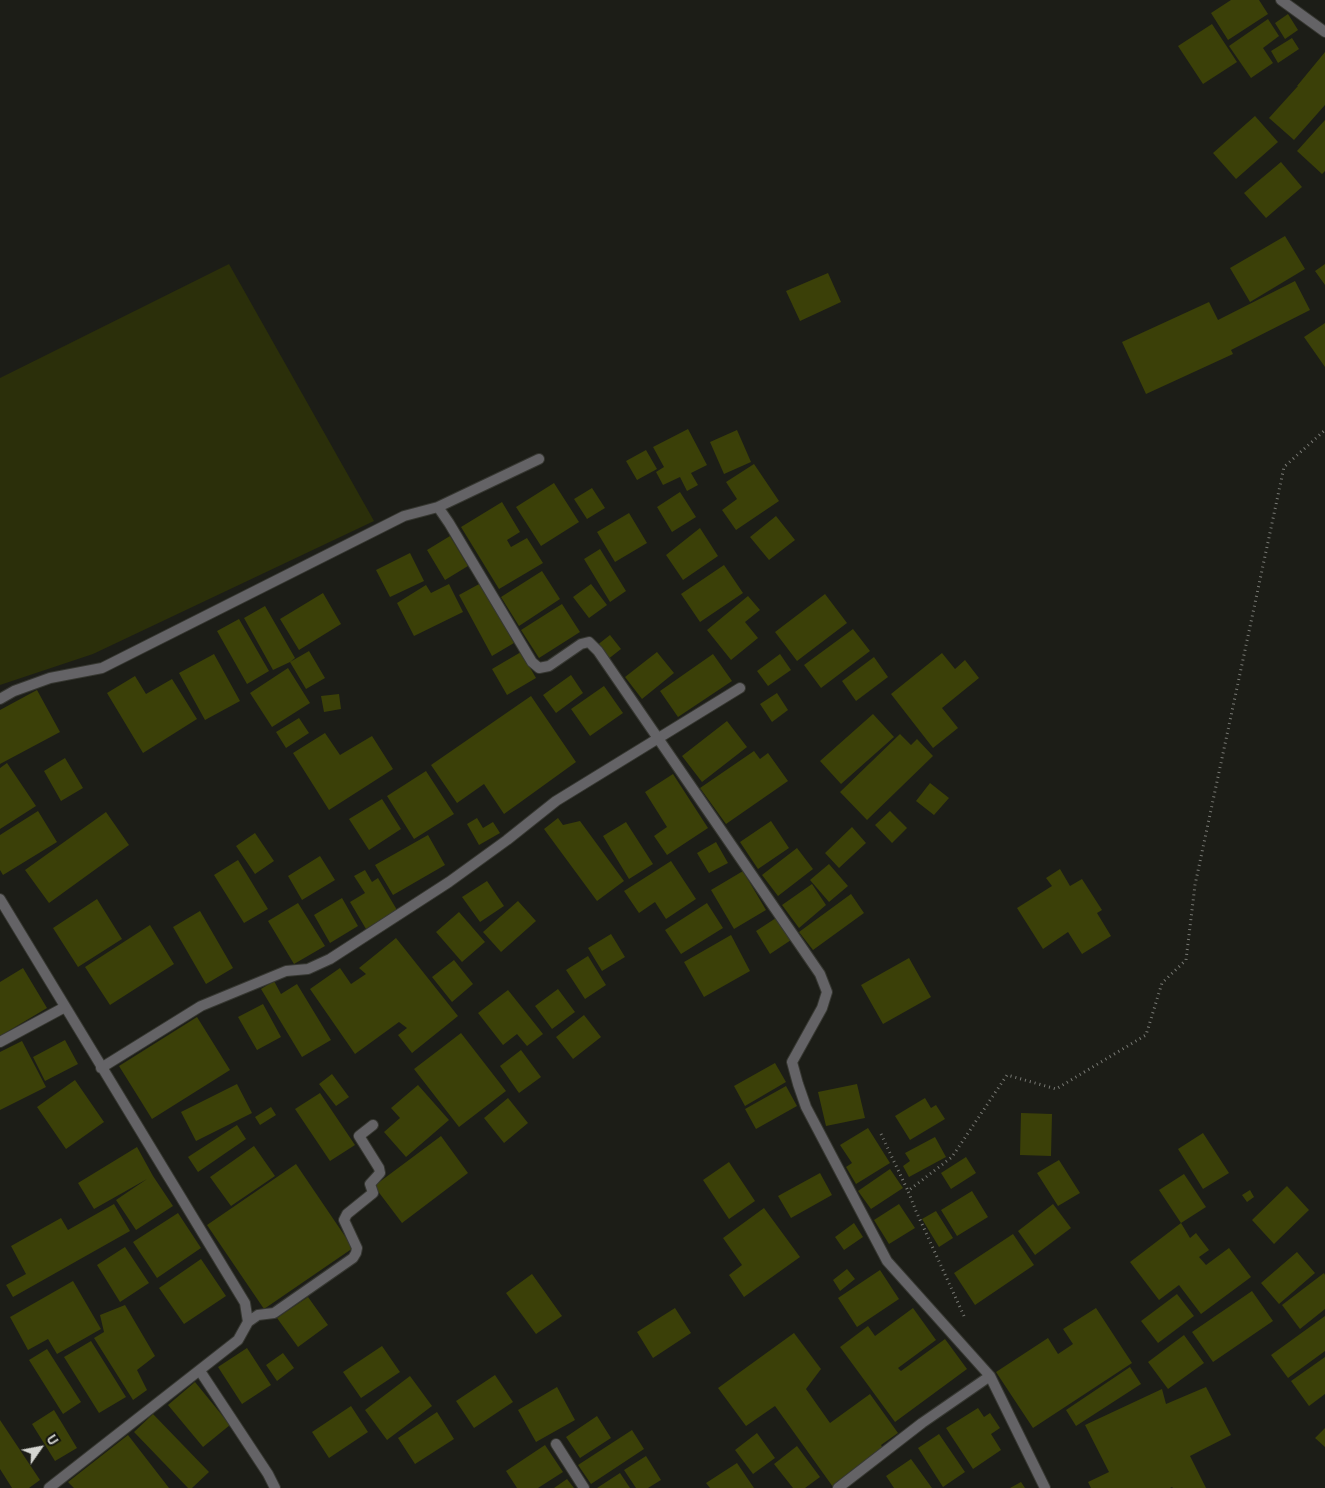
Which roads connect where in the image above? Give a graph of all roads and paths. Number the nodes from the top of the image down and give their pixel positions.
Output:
1 (1281, 0) edge
2 (1325, 32) edge
3 (1325, 430) edge
4 (539, 459) dead end
5 (438, 507) junction
6 (740, 688) dead end
7 (0, 698) edge
8 (658, 738) junction
9 (0, 899) edge
10 (65, 1007) junction
11 (0, 1042) edge
12 (102, 1068) junction
13 (373, 1125) dead end
14 (881, 1134) dead end
15 (908, 1191) junction
16 (248, 1322) junction
17 (967, 1324) dead end
18 (200, 1371) junction
19 (990, 1376) junction
20 (556, 1444) dead end
21 (49, 1488) edge
22 (275, 1488) edge
23 (584, 1488) edge
24 (838, 1488) edge
25 (1045, 1488) edge

1 - 2 street
3 - 15 path
4 - 5 street
5 - 7 street
5 - 8 street
6 - 8 street
8 - 12 street
8 - 19 street
9 - 10 street
10 - 11 street
10 - 12 street
12 - 16 street
13 - 16 street
14 - 15 path
15 - 17 path
16 - 18 street
18 - 21 street
18 - 22 street
19 - 24 street
19 - 25 street
20 - 23 street

